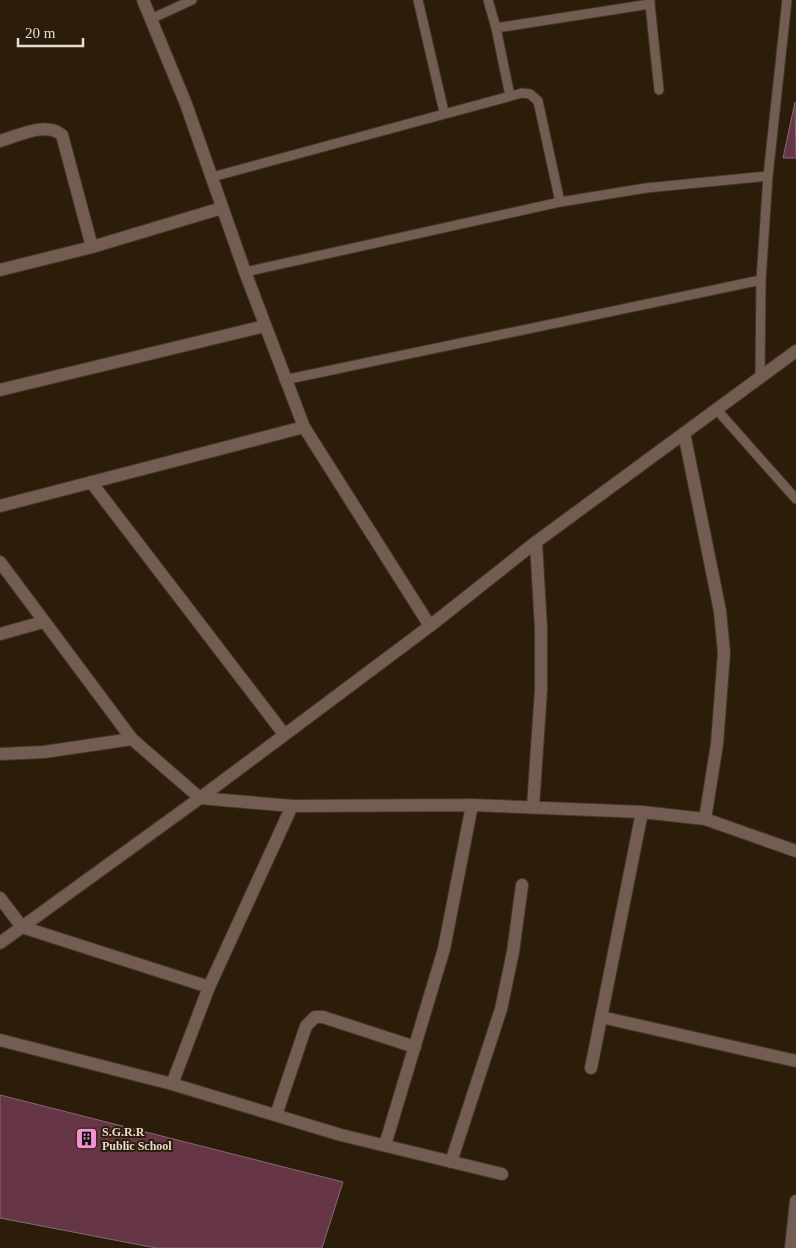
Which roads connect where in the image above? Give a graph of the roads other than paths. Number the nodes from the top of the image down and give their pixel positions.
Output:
1 (143, 0) edge
2 (192, 0) edge
3 (418, 0) edge
4 (488, 0) edge
5 (787, 0) edge
6 (650, 2) edge
7 (151, 19) junction
8 (496, 28) junction
9 (659, 90) dead end
10 (510, 96) junction
11 (444, 112) junction
12 (0, 141) edge
13 (768, 176) junction
14 (212, 177) junction
15 (560, 202) junction
16 (222, 208) junction
17 (92, 246) junction
18 (0, 270) edge
19 (245, 272) junction
20 (761, 280) junction
21 (265, 326) junction
22 (796, 351) edge
23 (760, 377) junction
24 (284, 380) junction
25 (0, 390) edge
26 (717, 410) junction
27 (304, 427) junction
28 (684, 433) junction
29 (91, 482) junction
30 (796, 499) edge
31 (0, 506) edge
32 (536, 542) junction
33 (0, 562) edge
34 (43, 622) junction
35 (430, 626) junction
36 (0, 634) edge
37 (284, 734) junction
38 (132, 739) junction
39 (0, 754) edge
40 (200, 798) junction
41 (472, 805) junction
42 (292, 806) junction
43 (533, 808) junction
44 (642, 812) junction
45 (705, 819) junction
46 (796, 851) edge
47 (522, 885) dead end
48 (0, 898) edge
49 (22, 927) junction
50 (0, 943) edge
51 (209, 987) junction
52 (601, 1017) junction
53 (0, 1040) edge
54 (415, 1047) junction
55 (796, 1061) edge
56 (591, 1068) dead end
57 (172, 1084) junction
58 (276, 1115) junction
59 (385, 1145) junction
60 (451, 1162) junction
61 (502, 1174) dead end
62 (796, 1201) edge
63 (791, 1248) edge

1 - 7 street
2 - 7 lane
3 - 11 lane
4 - 8 lane
5 - 13 lane
6 - 8 lane
6 - 9 lane
7 - 14 street
8 - 10 lane
10 - 11 lane
10 - 15 lane
11 - 14 lane
12 - 17 street
13 - 15 lane
13 - 20 lane
14 - 16 street
15 - 19 lane
16 - 17 street
16 - 19 street
17 - 18 street
19 - 21 street
20 - 23 lane
20 - 24 lane
21 - 24 street
21 - 25 street
22 - 23 street
23 - 26 street
24 - 27 street
26 - 28 street
26 - 30 lane
27 - 29 street
27 - 35 street
28 - 32 street
28 - 45 street
29 - 31 street
29 - 37 street
32 - 35 street
32 - 43 street
33 - 34 street
34 - 36 street
34 - 38 street
35 - 37 street
37 - 40 street
38 - 39 street
38 - 40 street
40 - 42 street
40 - 49 street
41 - 42 street
41 - 43 street
41 - 54 street
42 - 51 street
43 - 44 street
44 - 45 street
44 - 52 street
45 - 46 street
47 - 60 street
48 - 49 street
49 - 50 street
49 - 51 street
51 - 57 street
52 - 55 street
52 - 56 street
53 - 57 street
54 - 58 street
54 - 59 street
57 - 58 street
58 - 59 street
59 - 60 street
60 - 61 street
62 - 63 street

